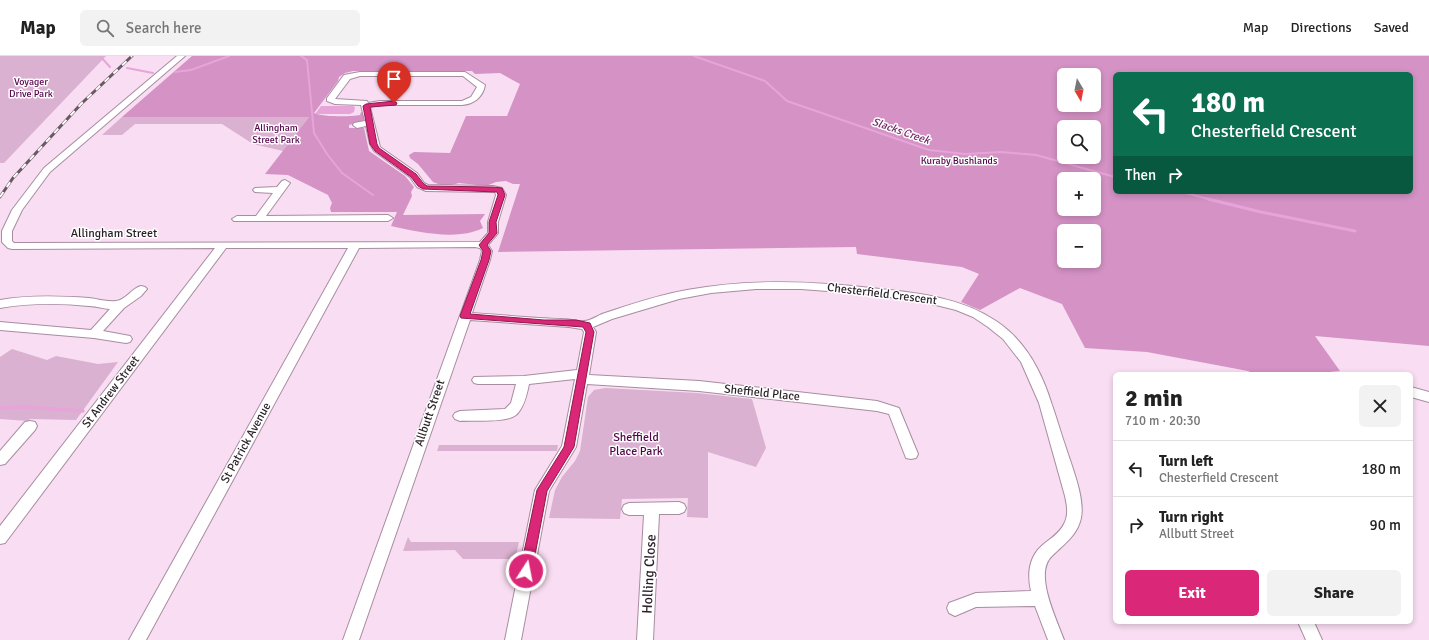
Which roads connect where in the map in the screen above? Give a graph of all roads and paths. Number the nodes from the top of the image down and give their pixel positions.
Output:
1 (181, 56) edge
2 (366, 106) junction
3 (369, 123) junction
4 (357, 125) dead end
5 (258, 190) dead end
6 (388, 218) dead end
7 (237, 219) dead end
8 (259, 219) junction
9 (355, 245) junction
10 (483, 245) junction
11 (222, 246) junction
12 (141, 289) dead end
13 (0, 304) edge
14 (120, 305) junction
15 (464, 316) junction
16 (586, 325) junction
17 (0, 326) edge
18 (94, 334) junction
19 (126, 339) dead end
20 (583, 377) junction
21 (478, 380) dead end
22 (524, 380) junction
23 (1413, 393) edge
24 (1429, 397) edge
25 (460, 416) dead end
26 (30, 426) dead end
27 (911, 454) dead end
28 (2, 456) edge
29 (652, 508) junction
30 (679, 508) dead end
31 (629, 509) dead end
32 (0, 538) edge
33 (1041, 598) junction
34 (955, 608) dead end
35 (1307, 624) edge
36 (137, 640) edge
37 (351, 640) edge
38 (513, 640) edge
39 (645, 640) edge
40 (1056, 640) edge
41 (1314, 640) edge

1 - 11 street, Allingham Street
2 - 2 street
2 - 3 street
3 - 4 street
3 - 10 street
5 - 8 street
6 - 8 street
7 - 8 street
9 - 10 street, Allingham Street
9 - 11 street, Allingham Street
9 - 36 street, St Patrick Avenue
10 - 15 street, Allbutt Street
11 - 32 street, St Andrew Street
12 - 14 street
13 - 14 street
14 - 18 street
15 - 16 street, Chesterfield Crescent
15 - 37 street, Allbutt Street
16 - 20 street
16 - 33 street, Chesterfield Crescent
17 - 18 street
18 - 19 street
20 - 22 street
20 - 27 street, Sheffield Place
20 - 38 street
21 - 22 street
22 - 25 street
23 - 24 street
26 - 28 street
29 - 30 street
29 - 31 street
29 - 39 street, Holling Close
33 - 34 street
33 - 40 street, Chesterfield Crescent
35 - 41 street

